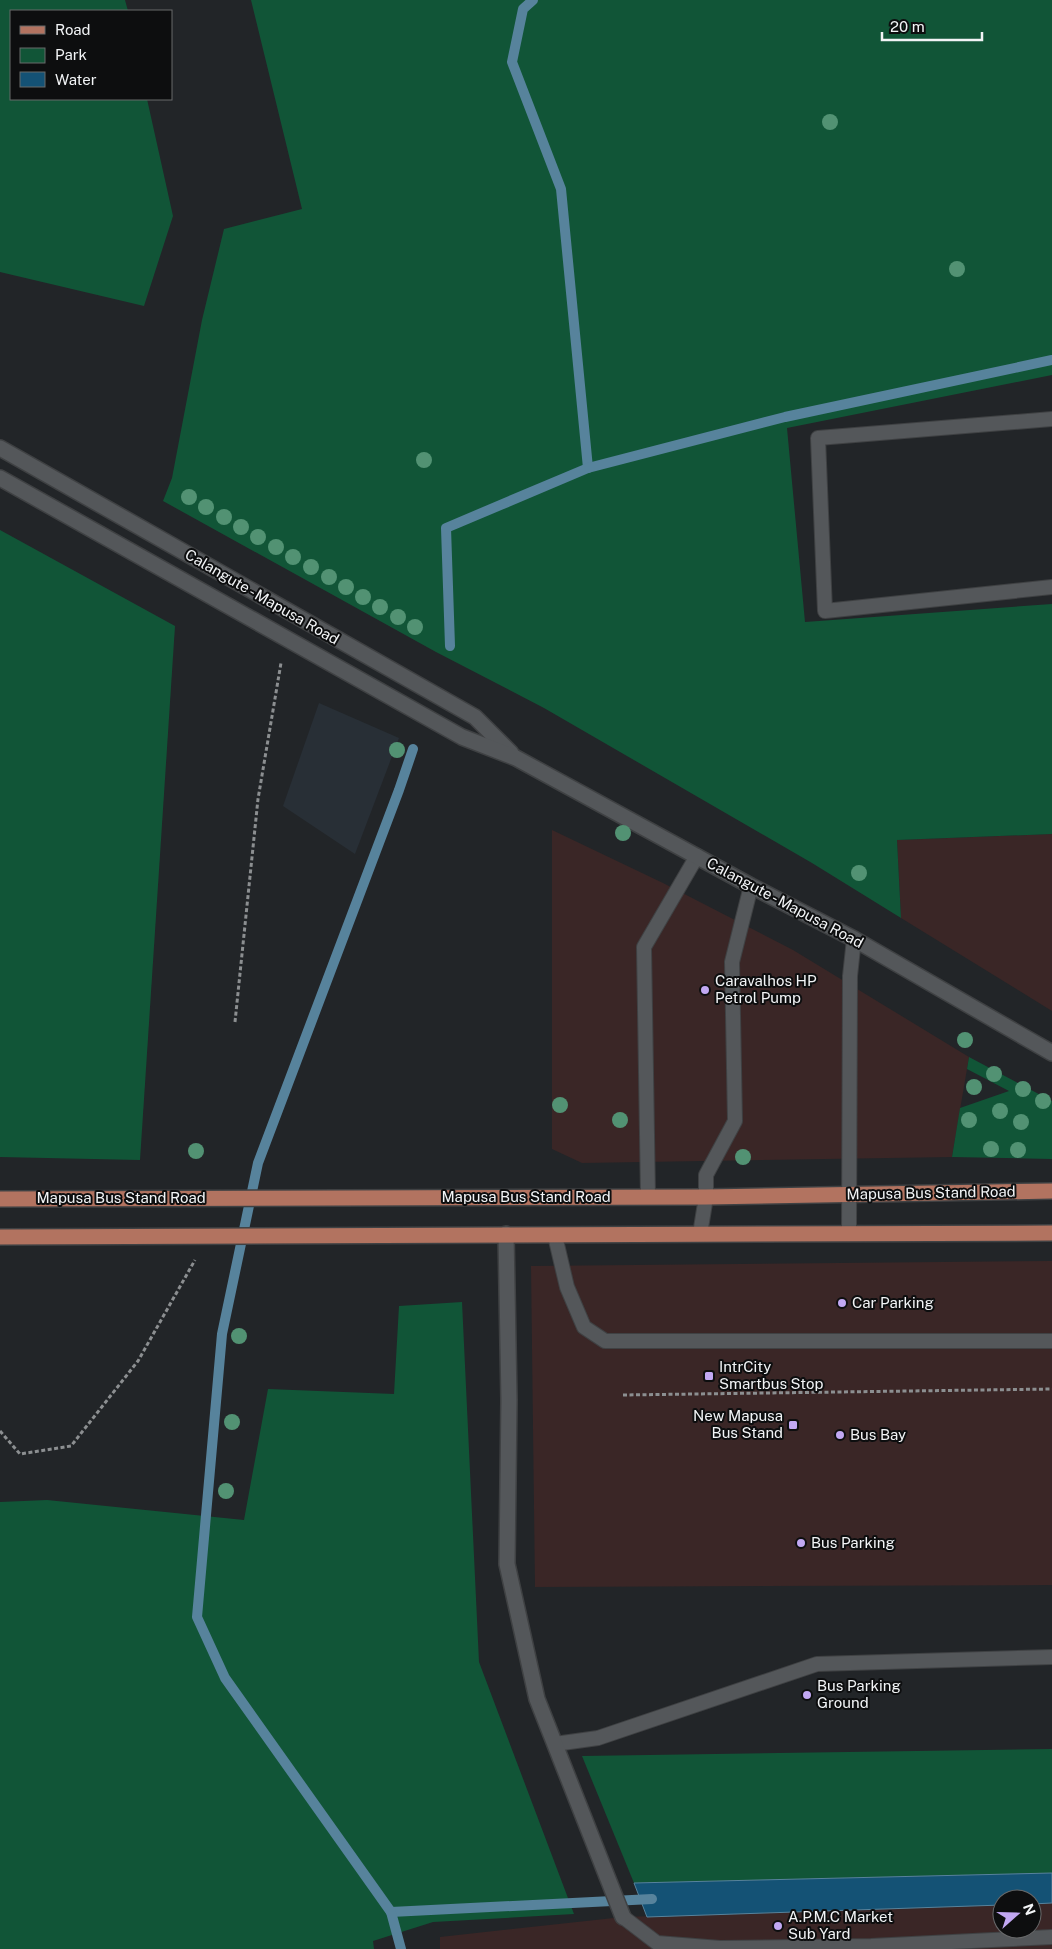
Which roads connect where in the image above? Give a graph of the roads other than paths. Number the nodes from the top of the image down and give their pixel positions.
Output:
1 (1052, 419) edge
2 (0, 448) edge
3 (0, 478) edge
4 (1052, 587) edge
5 (516, 758) junction
6 (697, 856) junction
7 (751, 886) junction
8 (854, 939) junction
9 (1052, 1053) edge
10 (1052, 1191) edge
11 (849, 1194) junction
12 (648, 1197) junction
13 (706, 1198) junction
14 (0, 1199) edge
15 (1052, 1233) edge
16 (506, 1234) junction
17 (700, 1234) junction
18 (849, 1234) junction
19 (555, 1236) junction
20 (0, 1237) edge
21 (1052, 1341) edge
22 (1052, 1657) edge
23 (555, 1744) junction
24 (623, 1917) joint
25 (1052, 1937) edge
26 (1020, 1944) edge
27 (871, 1947) edge
28 (720, 1948) edge

1 - 4 lane
2 - 5 main road, Calangute - Mapusa Road
3 - 5 main road, Calangute - Mapusa Road
5 - 6 main road, Calangute - Mapusa Road
6 - 7 main road, Calangute - Mapusa Road
6 - 12 lane
7 - 8 main road, Calangute - Mapusa Road
7 - 13 lane
8 - 9 main road, Calangute - Mapusa Road
8 - 11 lane
10 - 11 main road, Mapusa Bus Stand Road
11 - 13 main road, Mapusa Bus Stand Road
11 - 18 lane
12 - 13 main road, Mapusa Bus Stand Road
12 - 14 main road, Mapusa Bus Stand Road
13 - 17 lane
15 - 18 main road
16 - 19 main road
16 - 20 main road
16 - 23 main road
17 - 18 main road
17 - 19 main road
19 - 21 lane
22 - 23 lane
23 - 24 main road
24 - 28 lane
25 - 26 lane
26 - 27 lane
27 - 28 lane

